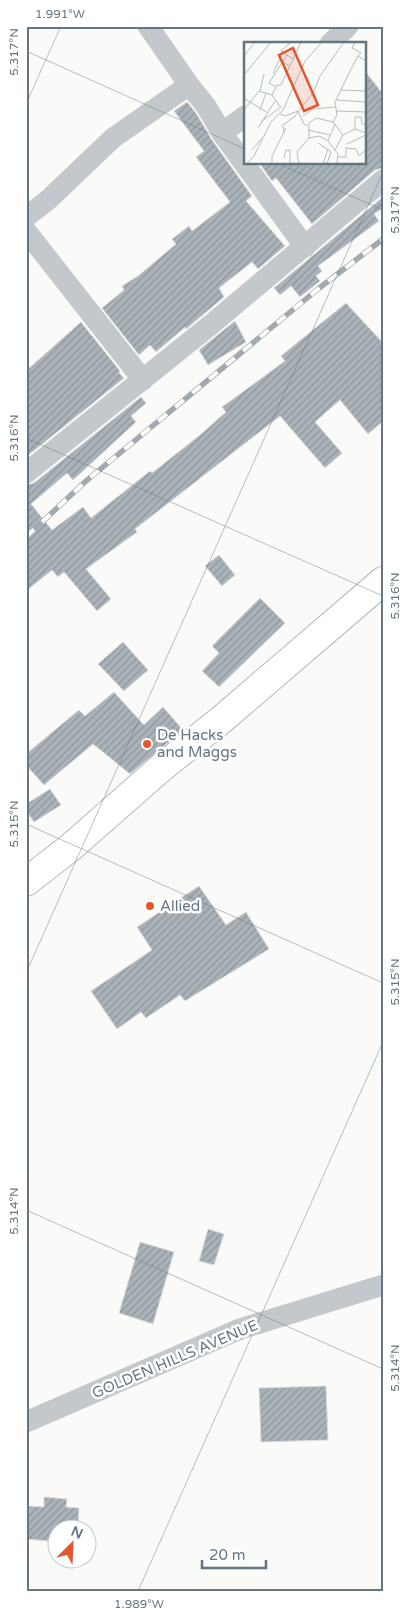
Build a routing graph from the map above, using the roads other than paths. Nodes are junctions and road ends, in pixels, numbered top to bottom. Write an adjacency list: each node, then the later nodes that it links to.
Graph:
1 (148, 26): 4 (street)
2 (348, 26): 3 (street)
3 (332, 42)
4 (189, 85): 6 (street); 10 (street)
5 (244, 117): 6 (street)
6 (222, 133): 7 (street)
7 (244, 163)
8 (245, 165): 12 (street)
9 (383, 180): 12 (street)
10 (26, 217)
11 (26, 231): 13 (street)
12 (305, 247): 13 (street)
13 (143, 380): 14 (street)
14 (26, 473)
15 (383, 581): 16 (main road)
16 (26, 882)
17 (383, 1286): 18 (street, GOLDEN HILLS AVENUE)
18 (26, 1422)

